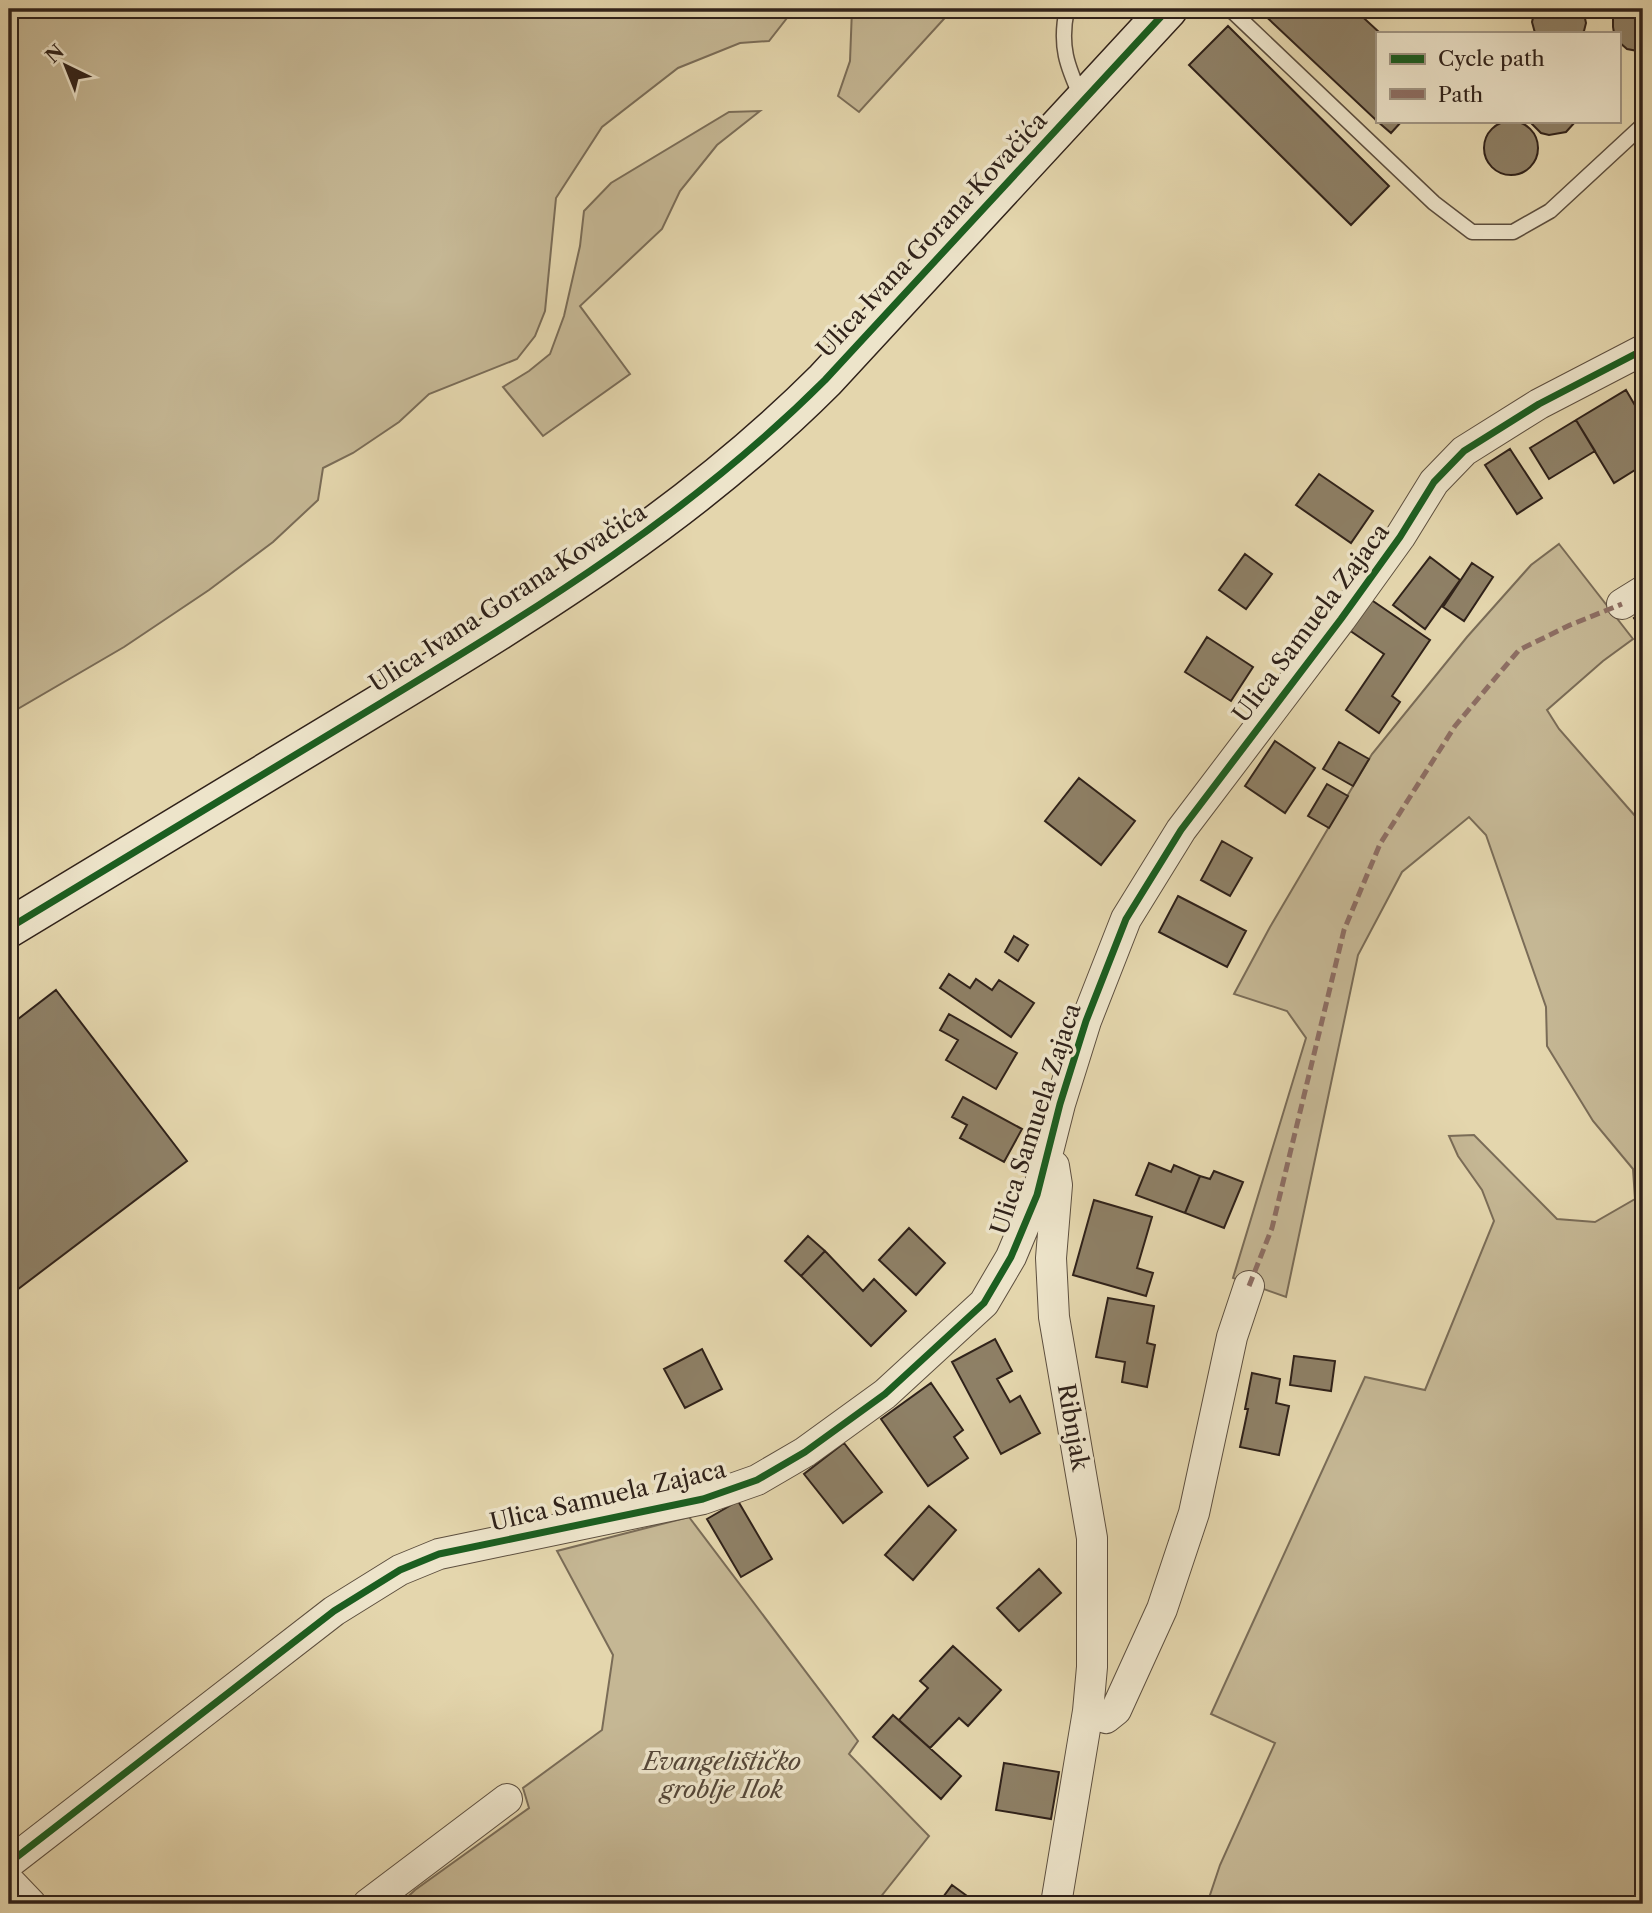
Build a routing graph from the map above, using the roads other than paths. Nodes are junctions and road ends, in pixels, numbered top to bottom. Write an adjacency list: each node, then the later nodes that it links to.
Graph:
1 (1067, 9): 4 (lane)
2 (1168, 9): 4 (main road, Ulica Ivana Gorana Kovačića)
3 (1230, 9): 5 (lane)
4 (1083, 100): 7 (main road, Ulica Ivana Gorana Kovačića)
5 (1643, 125)
6 (1643, 350): 8 (street, Ulica Samuela Zajaca)
7 (9, 928)
8 (1050, 1144): 10 (street, Ribnjak); 12 (street, Ulica Samuela Zajaca)
9 (1249, 1286): 10 (street)
10 (1088, 1711): 16 (street, Ribnjak)
11 (507, 1800): 15 (street)
12 (9, 1863)
13 (9, 1881): 14 (street)
14 (31, 1904)
15 (368, 1904)
16 (1056, 1904)

